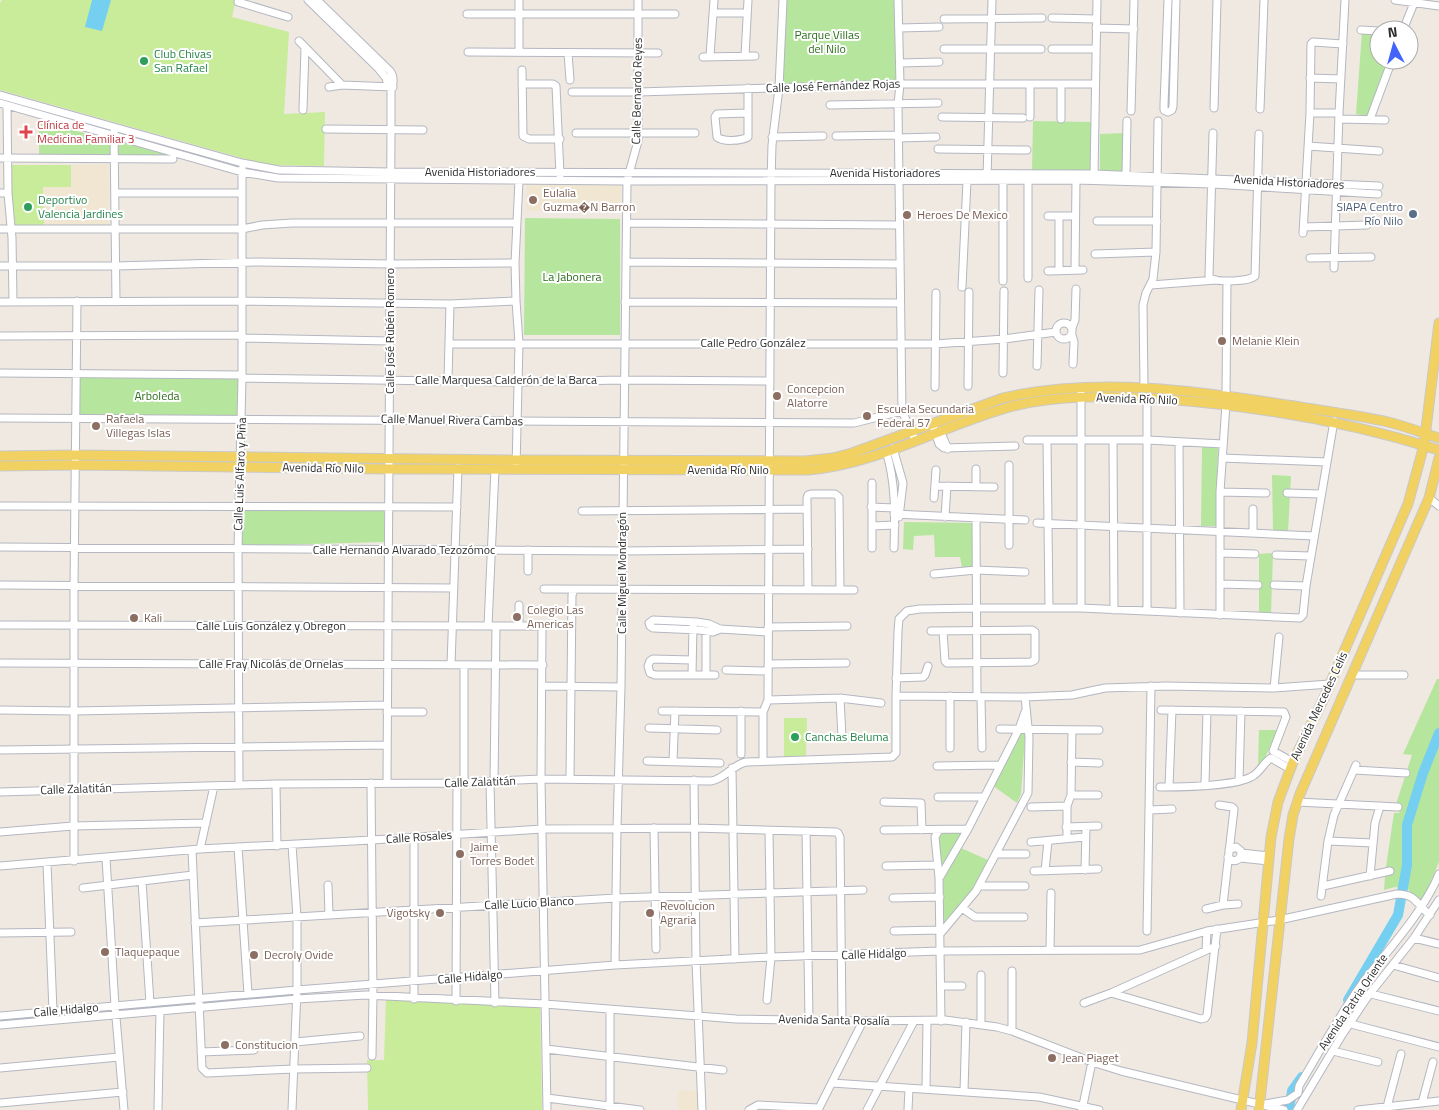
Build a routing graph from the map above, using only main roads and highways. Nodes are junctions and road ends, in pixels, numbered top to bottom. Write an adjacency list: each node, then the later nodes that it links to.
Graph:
1 (1439, 324): 3 (main road, Avenida Mercedes Celis)
2 (1226, 400): 3 (main road, Avenida Río Nilo); 5 (main road, Avenida Río Nilo); 9 (main road, Avenida Río Nilo); 9 (main road, Avenida Río Nilo)
3 (1426, 434): 4 (main road, Avenida Río Nilo); 5 (main road, Avenida Mercedes Celis)
4 (1439, 438)
5 (1424, 445): 6 (main road, Avenida Río Nilo); 12 (main road, Avenida Mercedes Celis)
6 (1439, 450)
7 (0, 456): 9 (main road, Avenida Río Nilo)
8 (1439, 458): 11 (main road, Avenida Mercedes Celis)
9 (516, 464): 10 (main road, Avenida Río Nilo)
10 (0, 466)
11 (1438, 470): 13 (main road, Avenida Mercedes Celis)
12 (1242, 1105)
13 (1260, 1107)

